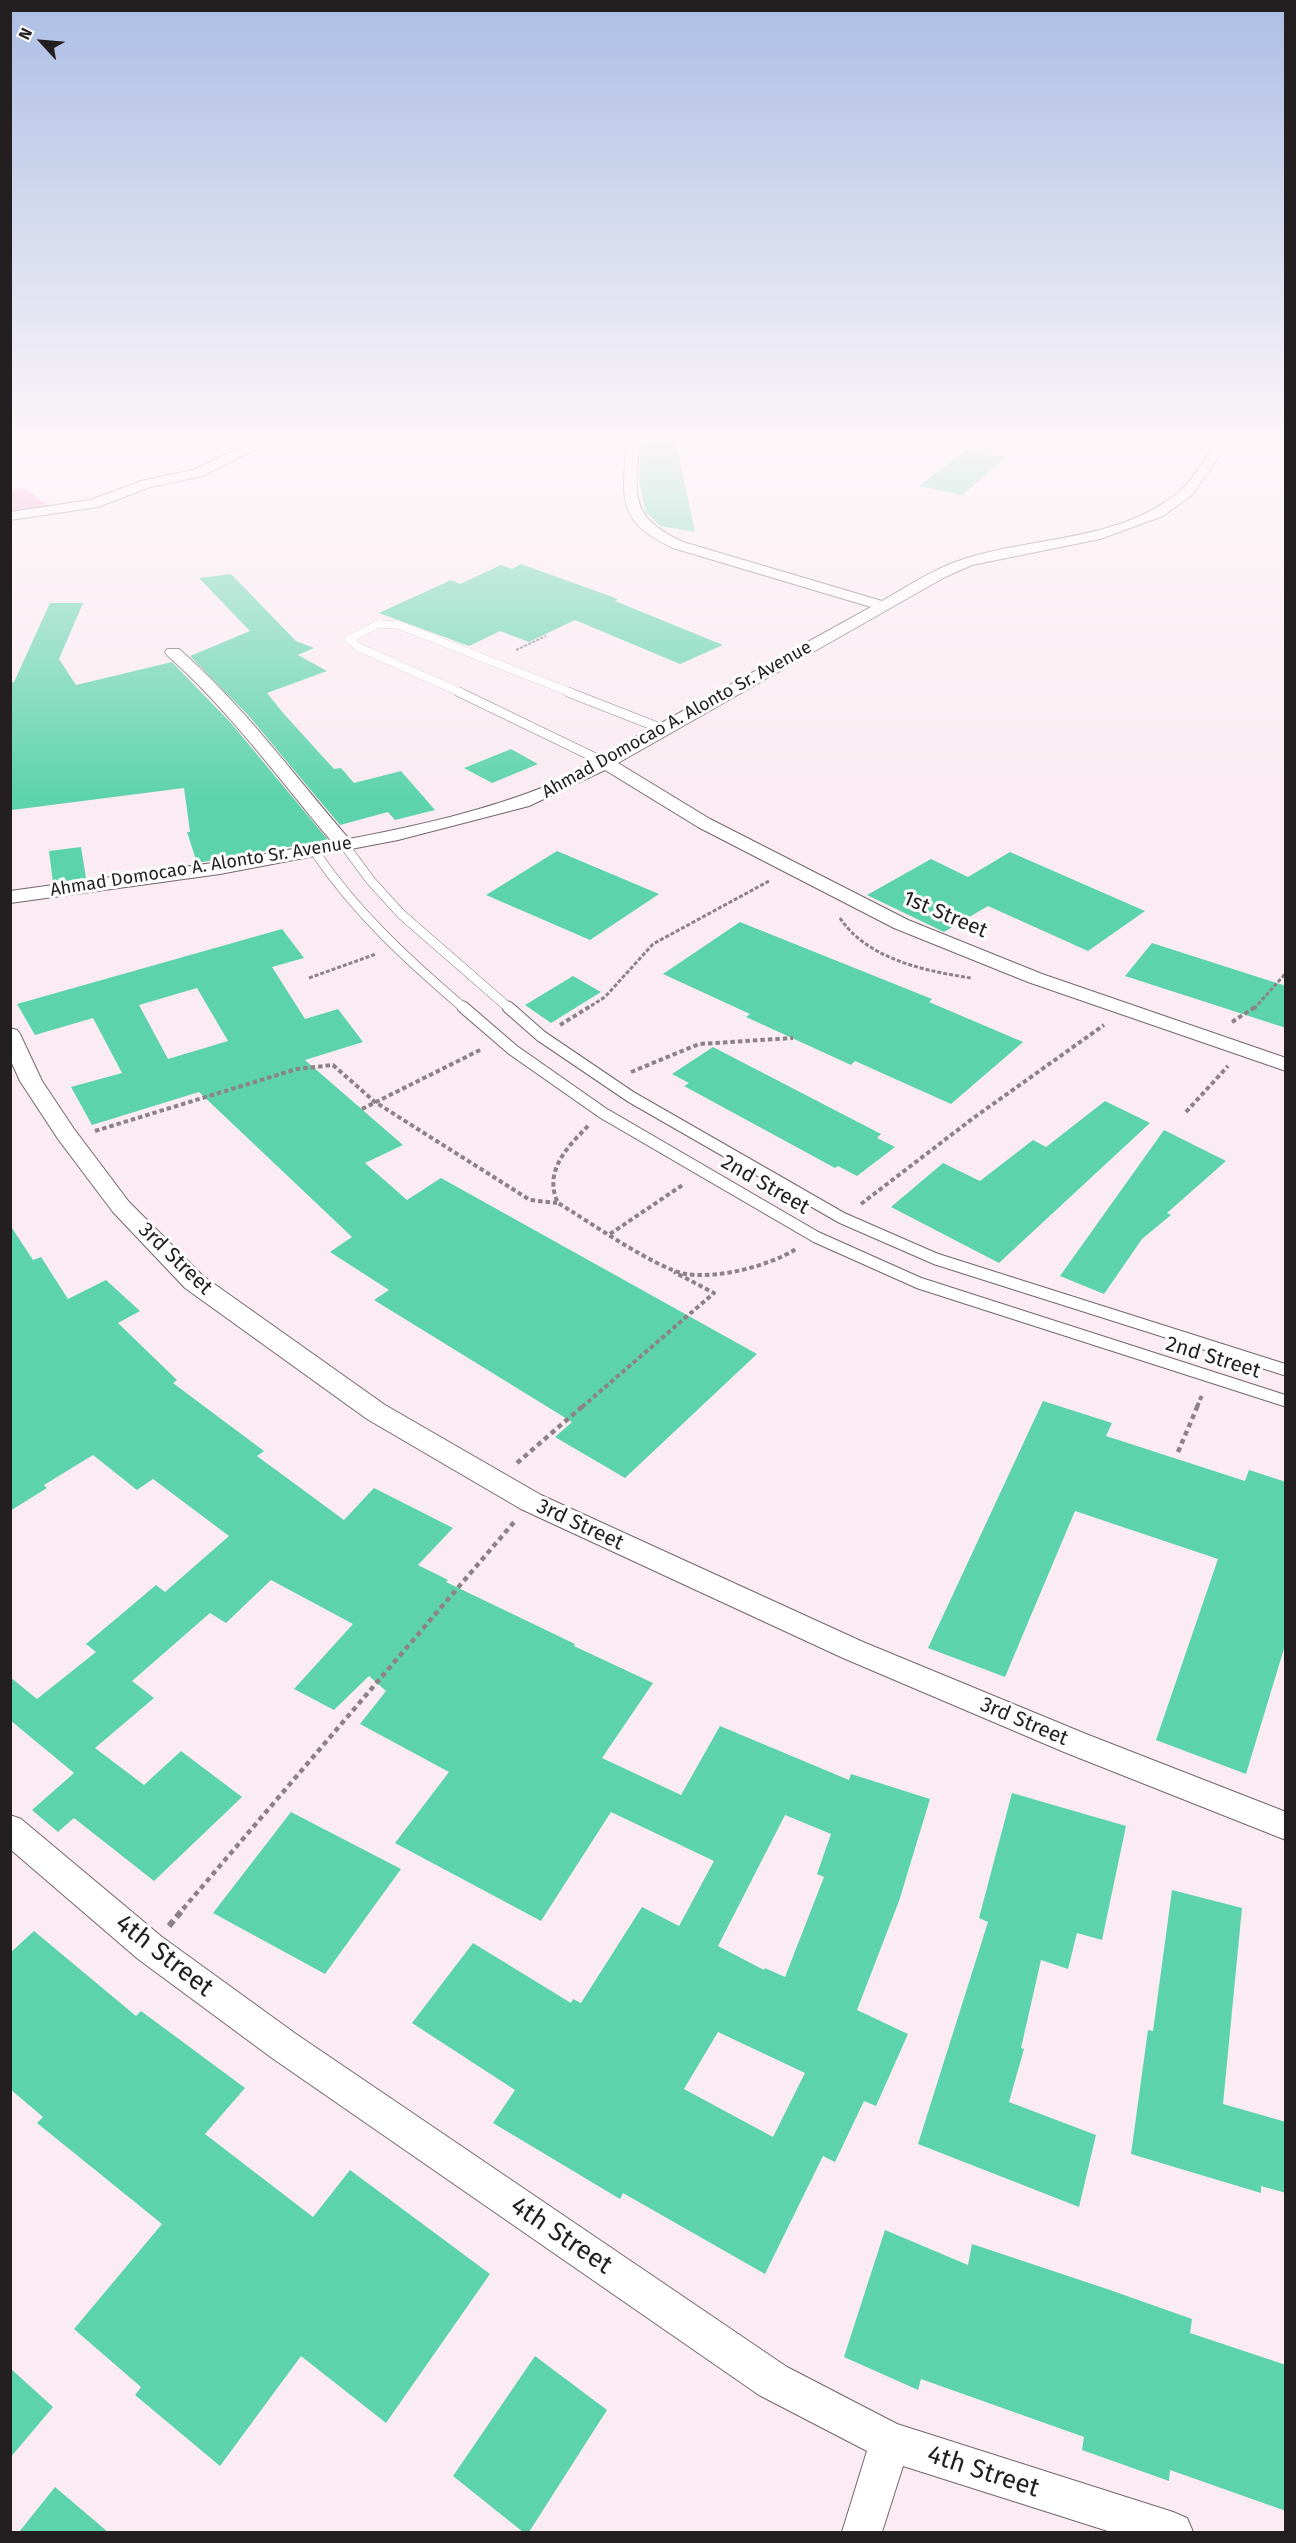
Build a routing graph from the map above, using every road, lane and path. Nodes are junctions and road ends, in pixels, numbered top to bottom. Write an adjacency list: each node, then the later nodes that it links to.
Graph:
1 (731, 561): 3 (street)
2 (974, 561): 3 (street, Ahmad Domocao A. Alonto Sr. Avenue)
3 (884, 606): 5 (street, Ahmad Domocao A. Alonto Sr. Avenue)
4 (173, 652): 7 (street)
5 (664, 730): 6 (street, Ahmad Domocao A. Alonto Sr. Avenue); 6 (lane)
6 (606, 763): 7 (street, Ahmad Domocao A. Alonto Sr. Avenue); 9 (street, 1st Street)
7 (345, 846): 8 (street, Ahmad Domocao A. Alonto Sr. Avenue); 16 (lane, 2nd Street)
8 (315, 852): 10 (street, Ahmad Domocao A. Alonto Sr. Avenue); 11 (lane, 2nd Street)
9 (793, 868): 14 (street, 1st Street); 16 (path)
10 (10, 897)
11 (396, 947): 13 (path); 19 (lane, 2nd Street)
12 (1286, 973): 17 (path)
13 (309, 978)
14 (1125, 1010): 17 (street, 1st Street); 30 (path)
15 (10, 1034): 27 (street, 3rd Street)
16 (541, 1036): 22 (lane, 2nd Street)
17 (1205, 1037): 20 (street, 1st Street)
18 (793, 1038): 22 (path)
19 (501, 1040): 23 (path); 26 (lane, 2nd Street)
20 (1243, 1050): 21 (street, 1st Street); 25 (path)
21 (1286, 1065)
22 (608, 1082): 30 (lane, 2nd Street)
23 (375, 1102): 24 (path); 27 (path); 29 (path)
24 (362, 1109)
25 (1186, 1112)
26 (603, 1113): 28 (lane, 2nd Street); 29 (path)
27 (69, 1139): 38 (street, 3rd Street)
28 (703, 1171): 31 (path); 32 (lane, 2nd Street)
29 (558, 1203): 31 (path)
30 (842, 1218): 34 (lane, 2nd Street)
31 (610, 1234): 33 (path)
32 (816, 1237): 33 (path); 35 (lane, 2nd Street)
33 (662, 1265): 38 (path)
34 (1286, 1370)
35 (1209, 1378): 36 (lane, 2nd Street); 37 (path)
36 (1286, 1401)
37 (1178, 1452)
38 (496, 1481): 39 (street, 3rd Street)
39 (531, 1502): 40 (street, 3rd Street); 42 (path)
40 (1286, 1826)
41 (10, 1829): 42 (street, 4th Street)
42 (150, 1948): 43 (street, 4th Street)
43 (890, 2442): 44 (street); 45 (street, 4th Street)
44 (862, 2532)
45 (1173, 2532)

